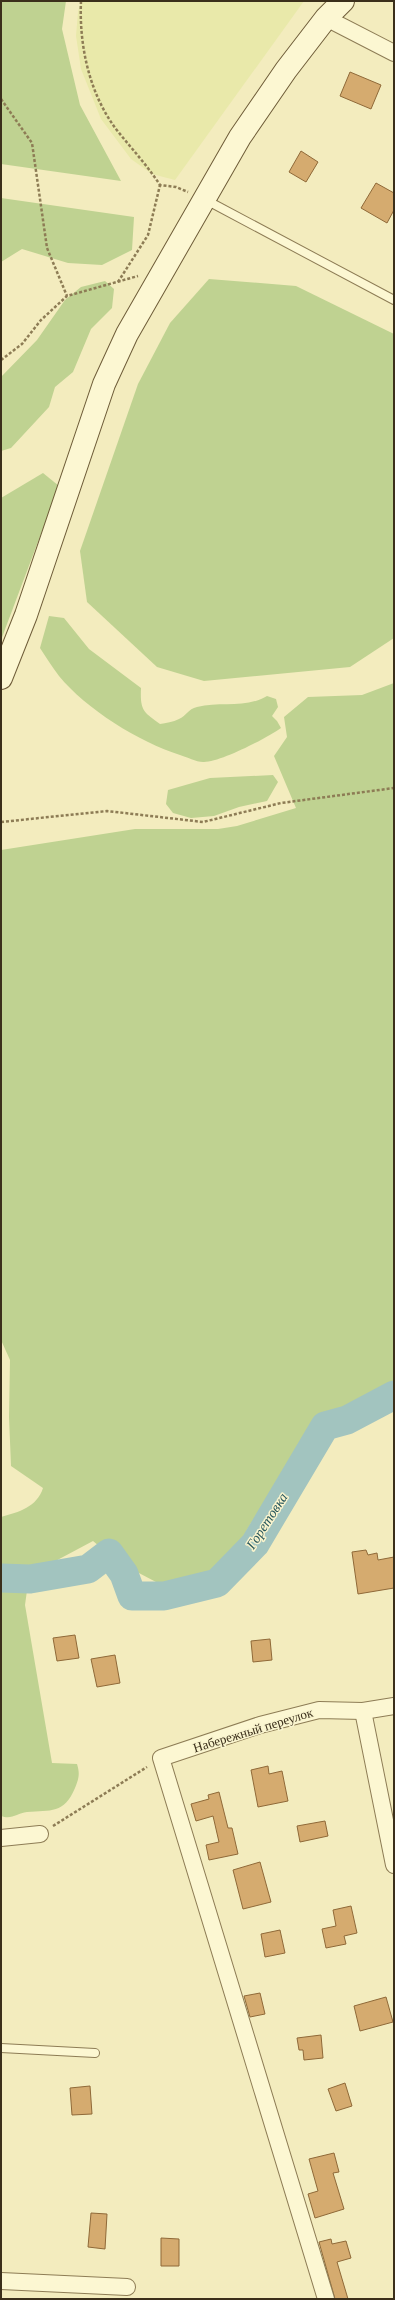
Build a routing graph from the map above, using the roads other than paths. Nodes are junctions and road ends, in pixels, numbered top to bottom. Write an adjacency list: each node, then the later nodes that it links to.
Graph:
1 (343, 1): 2 (street)
2 (326, 18): 3 (street); 4 (street)
3 (394, 53)
4 (204, 198): 5 (lane); 6 (street)
5 (394, 300)
6 (1, 678)
7 (394, 1706): 8 (street, Набережный переулок)
8 (363, 1711): 11 (street); 16 (street, Набережный переулок)
9 (40, 1834): 10 (street)
10 (1, 1838)
11 (394, 1865)
12 (1, 2048): 13 (lane)
13 (95, 2053)
14 (1, 2281): 15 (street)
15 (127, 2287)
16 (326, 2299)

